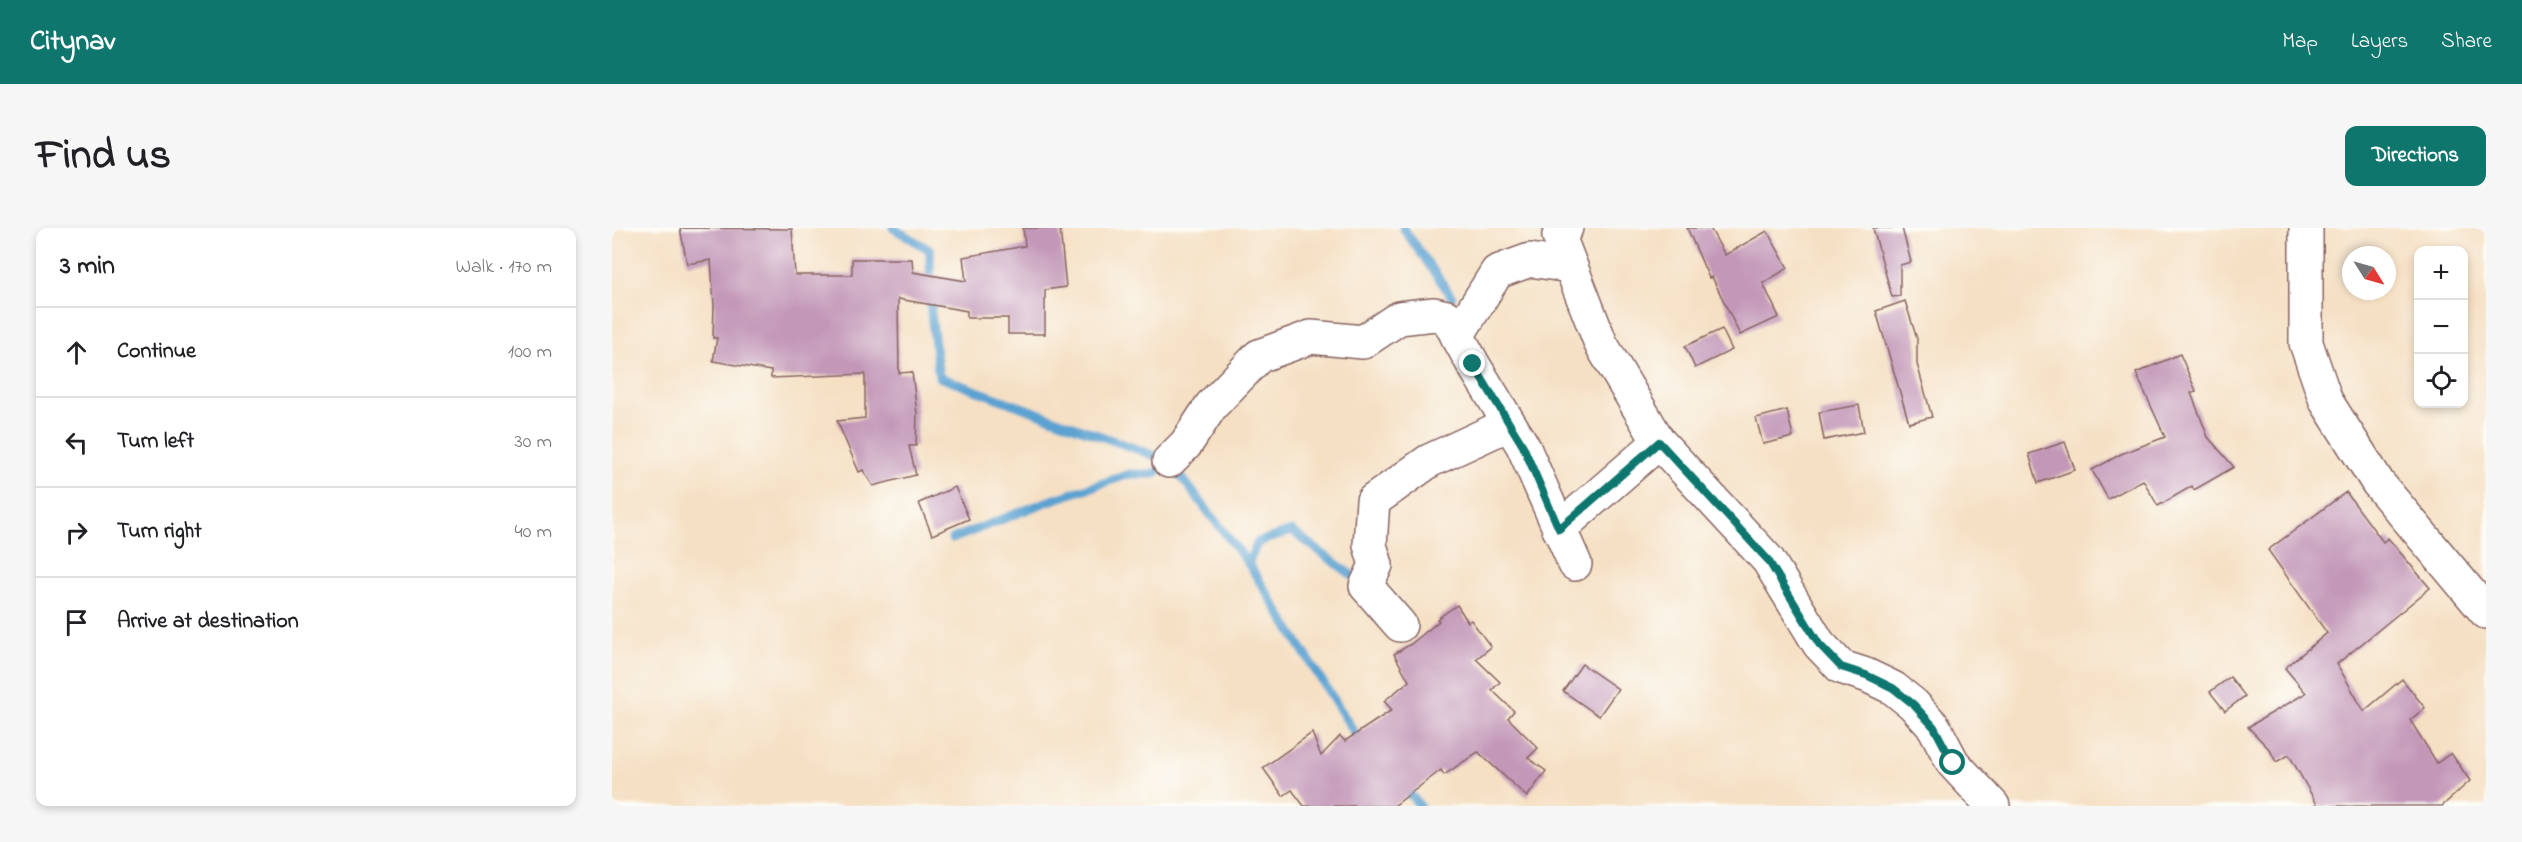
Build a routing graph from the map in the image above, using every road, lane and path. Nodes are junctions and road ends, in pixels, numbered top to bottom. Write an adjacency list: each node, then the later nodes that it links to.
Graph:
1 (1566, 228): 3 (street)
2 (2306, 228): 10 (street)
3 (1570, 266): 4 (street); 6 (street)
4 (1457, 336): 5 (street); 7 (street)
5 (1509, 424): 8 (street); 11 (street)
6 (1659, 442): 8 (street); 12 (street)
7 (1169, 461)
8 (1559, 529): 9 (street)
9 (1575, 564)
10 (2486, 612)
11 (1400, 625)
12 (1993, 806)

